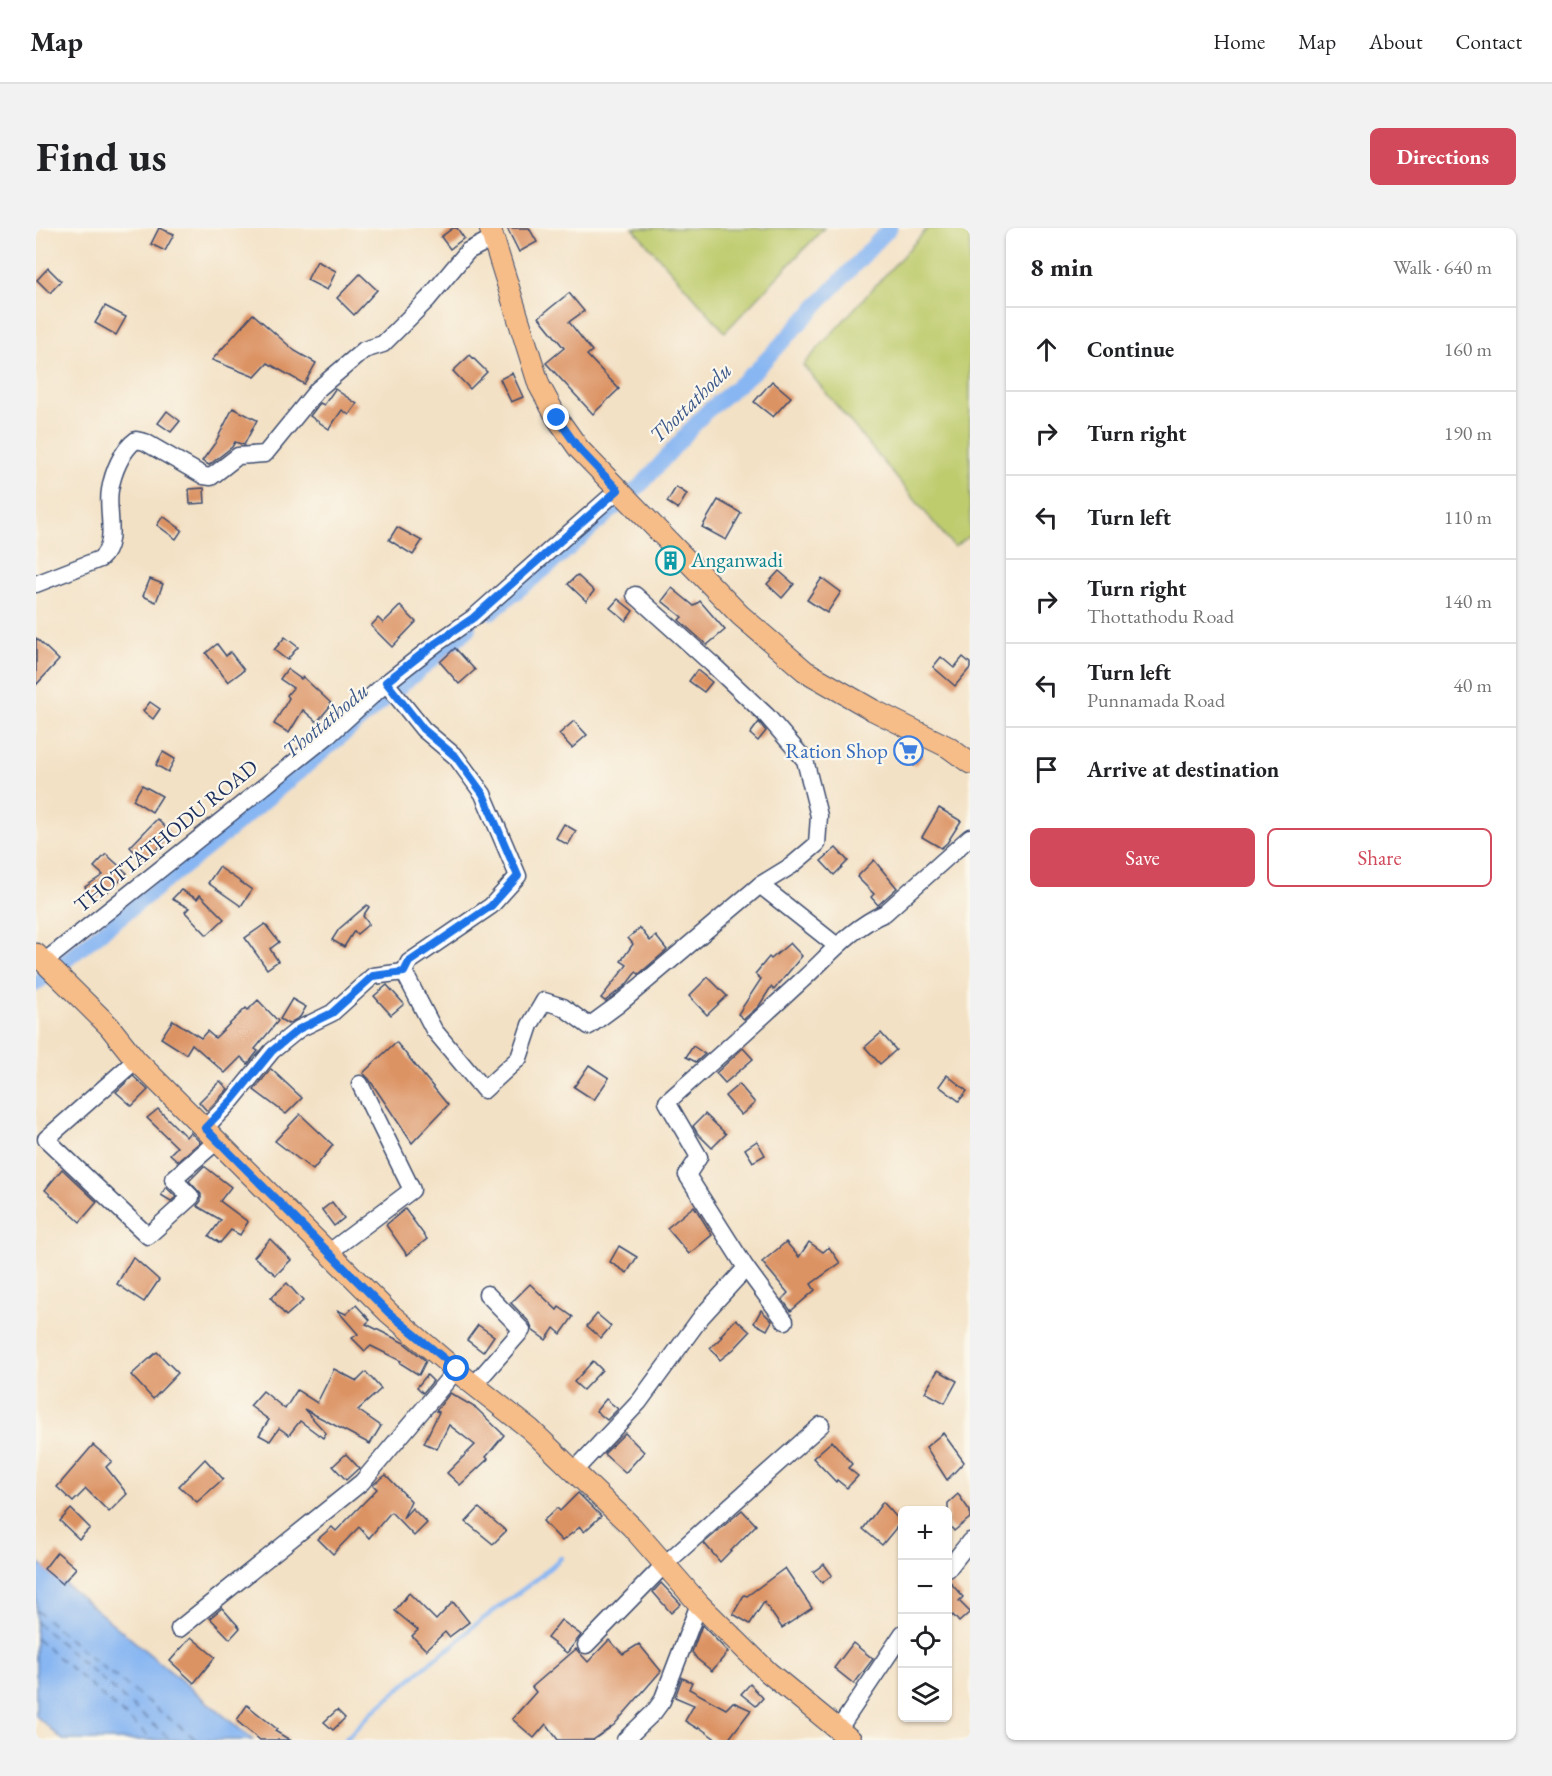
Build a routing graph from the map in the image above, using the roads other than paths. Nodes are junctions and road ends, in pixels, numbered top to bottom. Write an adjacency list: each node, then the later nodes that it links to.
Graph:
1 (492, 233): 2 (main road); 3 (street)
2 (623, 495): 5 (street, THOTTATHODU ROAD); 6 (main road)
3 (36, 584)
4 (635, 595): 8 (street)
5 (390, 688): 10 (street, THOTTATHODU ROAD); 11 (street)
6 (970, 763)
7 (970, 837): 9 (street)
8 (760, 885): 9 (street); 11 (street)
9 (837, 946): 16 (street)
10 (46, 964): 12 (main road)
11 (404, 972): 14 (street)
12 (136, 1060): 14 (main road); 14 (street)
13 (360, 1084): 15 (street)
14 (211, 1135): 15 (main road)
15 (328, 1253): 19 (main road)
16 (746, 1268): 18 (street); 22 (street)
17 (487, 1294): 20 (street)
18 (785, 1321)
19 (457, 1369): 20 (main road); 27 (street)
20 (474, 1385): 22 (main road)
21 (821, 1425): 24 (street)
22 (574, 1471): 24 (main road)
23 (970, 1541): 25 (street)
24 (664, 1564): 26 (main road); 29 (street)
25 (952, 1564)
26 (699, 1604): 30 (main road); 31 (street)
27 (179, 1629)
28 (898, 1642): 30 (street)
29 (586, 1645)
30 (844, 1735)
31 (625, 1740)

